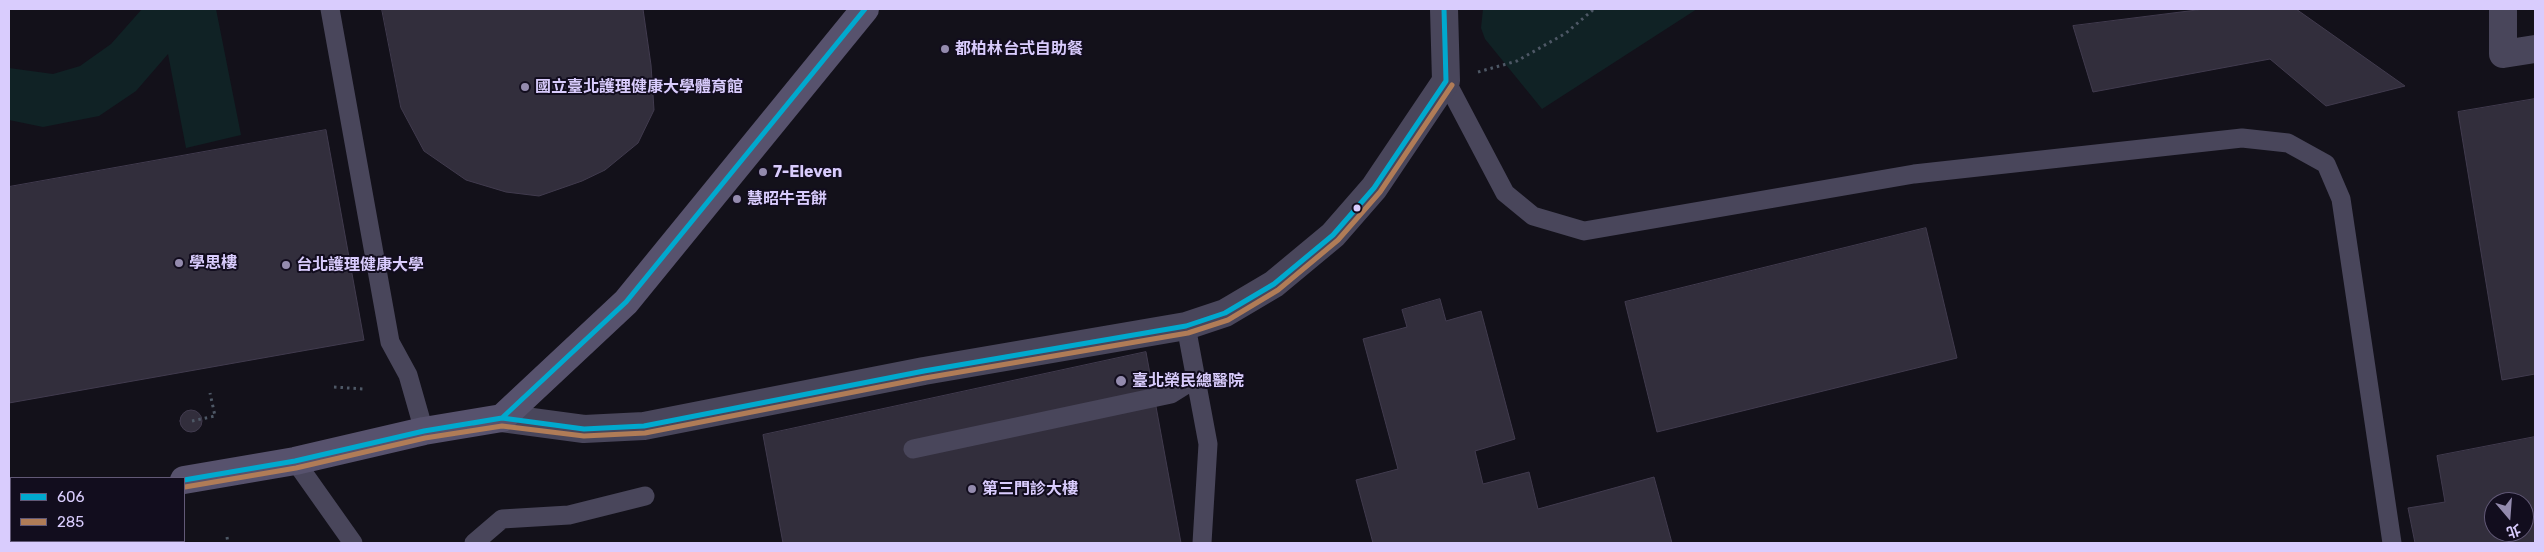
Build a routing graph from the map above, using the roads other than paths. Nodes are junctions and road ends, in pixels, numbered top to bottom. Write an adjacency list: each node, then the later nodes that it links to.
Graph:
1 (330, 9): 10 (lane)
2 (865, 9): 9 (street)
3 (1444, 9): 6 (street)
4 (2503, 9): 5 (street)
5 (2535, 49)
6 (1446, 80): 7 (street); 18 (lane)
7 (1186, 326): 8 (lane); 9 (street)
8 (1194, 379): 11 (lane); 17 (lane)
9 (502, 418): 10 (street)
10 (424, 430): 12 (street)
11 (913, 449)
12 (295, 461): 13 (street); 15 (lane)
13 (185, 480)
14 (645, 496): 16 (lane)
15 (353, 543)
16 (474, 543)
17 (1202, 543)
18 (2392, 543)

